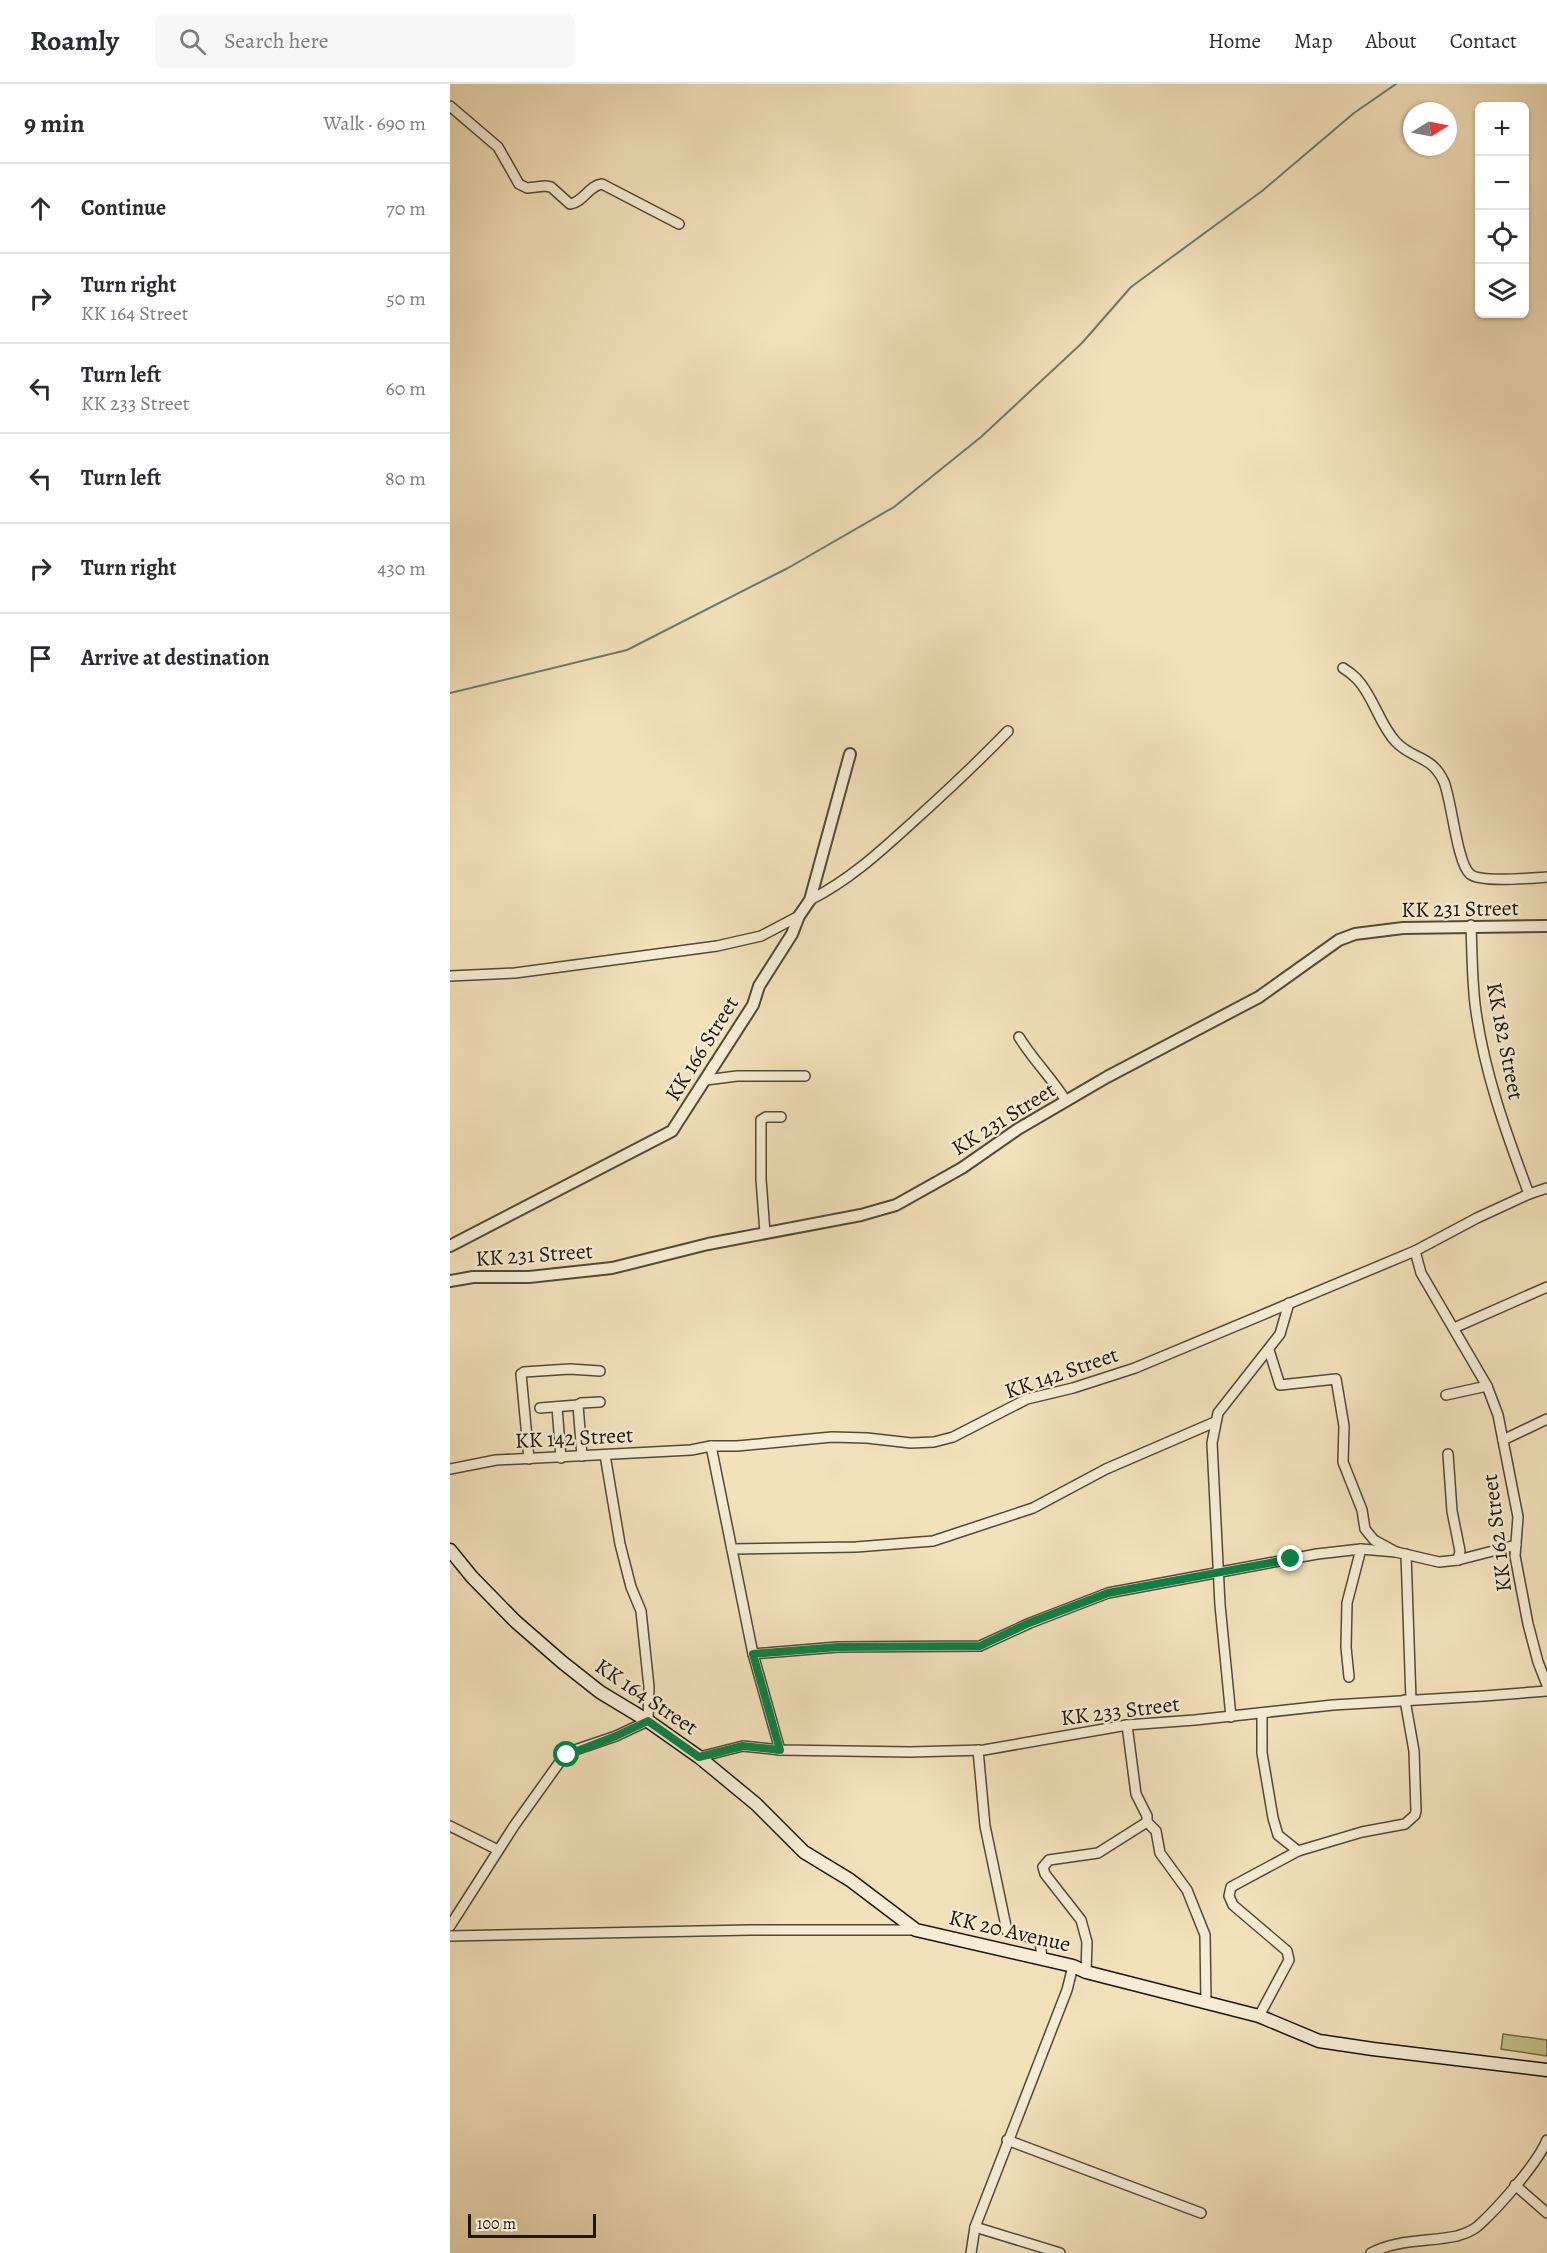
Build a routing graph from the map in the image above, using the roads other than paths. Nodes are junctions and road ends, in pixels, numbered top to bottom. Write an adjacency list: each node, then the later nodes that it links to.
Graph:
1 (450, 106): 2 (street)
2 (679, 224)
3 (1343, 668): 6 (street)
4 (1008, 731): 7 (street)
5 (850, 754): 7 (street, KK 166 Street)
6 (1547, 878)
7 (810, 900): 8 (street, KK 166 Street)
8 (799, 916): 11 (street); 14 (street, KK 166 Street)
9 (1471, 925): 10 (street, KK 231 Street); 15 (street, KK 231 Street); 18 (street, KK 182 Street)
10 (1547, 926)
11 (450, 976)
12 (1019, 1037): 15 (street)
13 (805, 1076): 14 (street)
14 (706, 1080): 20 (street, KK 166 Street)
15 (1066, 1101): 19 (street, KK 231 Street)
16 (781, 1117): 19 (street)
17 (1547, 1188): 18 (street, KK 142 Street)
18 (1529, 1194): 21 (street, KK 142 Street)
19 (765, 1233): 22 (street, KK 231 Street)
20 (450, 1246)
21 (1415, 1251): 24 (street, KK 142 Street); 25 (street, KK 162 Street)
22 (450, 1281)
23 (1547, 1287): 25 (street)
24 (1289, 1304): 26 (street); 37 (street, KK 142 Street)
25 (1454, 1328): 28 (street, KK 162 Street)
26 (1269, 1350): 35 (street); 48 (street)
27 (600, 1371): 42 (street)
28 (1487, 1386): 29 (street); 36 (street, KK 162 Street)
29 (1446, 1395)
30 (600, 1402): 31 (street)
31 (578, 1405): 32 (street); 40 (street)
32 (557, 1407): 33 (street); 41 (street)
33 (540, 1408)
34 (1547, 1419): 36 (street)
35 (1215, 1422): 45 (street); 50 (street)
36 (1503, 1440): 44 (street, KK 162 Street)
37 (711, 1446): 39 (street, KK 142 Street); 45 (street)
38 (1448, 1454): 49 (street)
39 (605, 1455): 40 (street, KK 142 Street); 58 (street)
40 (582, 1456): 41 (street, KK 142 Street)
41 (561, 1458): 42 (street, KK 142 Street)
42 (529, 1459): 43 (street, KK 142 Street)
43 (450, 1469)
44 (1516, 1545): 49 (street); 53 (street, KK 162 Street)
45 (732, 1549): 51 (street)
46 (1361, 1549): 48 (street); 50 (street); 52 (street)
47 (450, 1550): 58 (main road, KK 164 Street)
48 (1401, 1553): 49 (street); 55 (street)
49 (1458, 1560)
50 (1219, 1571): 51 (street); 57 (street)
51 (753, 1654): 60 (street)
52 (1349, 1677)
53 (1547, 1684)
54 (1547, 1690): 55 (street, KK 233 Street)
55 (1408, 1700): 56 (street, KK 233 Street); 66 (street)
56 (1262, 1713): 57 (street, KK 233 Street); 66 (street)
57 (1231, 1717): 59 (street, KK 233 Street)
58 (648, 1721): 62 (main road, KK 164 Street); 65 (street)
59 (1127, 1725): 61 (street, KK 233 Street); 63 (street)
60 (780, 1750): 61 (street, KK 233 Street); 62 (street, KK 233 Street)
61 (978, 1750): 70 (street)
62 (699, 1757): 68 (main road, KK 164 Street)
63 (1147, 1822): 72 (street); 73 (street)
64 (450, 1826): 65 (street)
65 (498, 1850): 67 (street)
66 (1298, 1851): 74 (street)
67 (450, 1926)
68 (916, 1930): 69 (street, KK 20 Avenue); 70 (main road, KK 20 Avenue)
69 (450, 1936)
70 (1042, 1959): 71 (main road, KK 20 Avenue)
71 (1072, 1966): 72 (main road, KK 20 Avenue); 76 (street)
72 (1086, 1972): 73 (main road, KK 20 Avenue)
73 (1206, 2003): 74 (main road, KK 20 Avenue)
74 (1259, 2016): 75 (main road, KK 20 Avenue)
75 (1547, 2070)
76 (1007, 2140): 79 (street); 81 (street)
77 (1547, 2140): 78 (street)
78 (1515, 2185): 80 (street); 84 (street)
79 (1201, 2213)
80 (1547, 2213)
81 (975, 2227): 82 (street); 83 (street)
82 (971, 2253)
83 (1060, 2253)
84 (1371, 2253)

